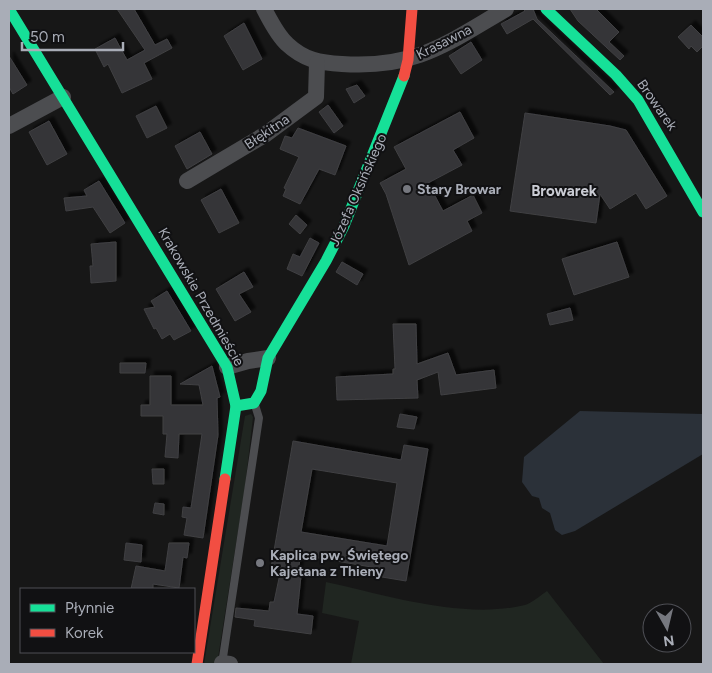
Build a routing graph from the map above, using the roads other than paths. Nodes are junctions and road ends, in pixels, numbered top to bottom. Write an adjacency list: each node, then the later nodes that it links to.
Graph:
1 (9, 9): 8 (street, Krakowskie Przedmieście)
2 (264, 9): 7 (street)
3 (412, 9): 6 (street, Józefa Oksińskiego)
4 (506, 9): 6 (street, Krasawna)
5 (546, 9): 11 (street, Browarek)
6 (408, 60): 7 (street, Krasawna); 12 (street, Józefa Oksińskiego)
7 (317, 63): 10 (street, Błękitna)
8 (63, 97): 9 (street); 13 (street, Krakowskie Przedmieście)
9 (9, 126)
10 (187, 181)
11 (703, 212)
12 (268, 358): 13 (street); 14 (street, Józefa Oksińskiego)
13 (227, 367): 15 (street, Krakowskie Przedmieście)
14 (254, 403): 15 (street); 17 (lane)
15 (236, 406): 16 (street, Krakowskie Przedmieście)
16 (197, 664)
17 (225, 664)

